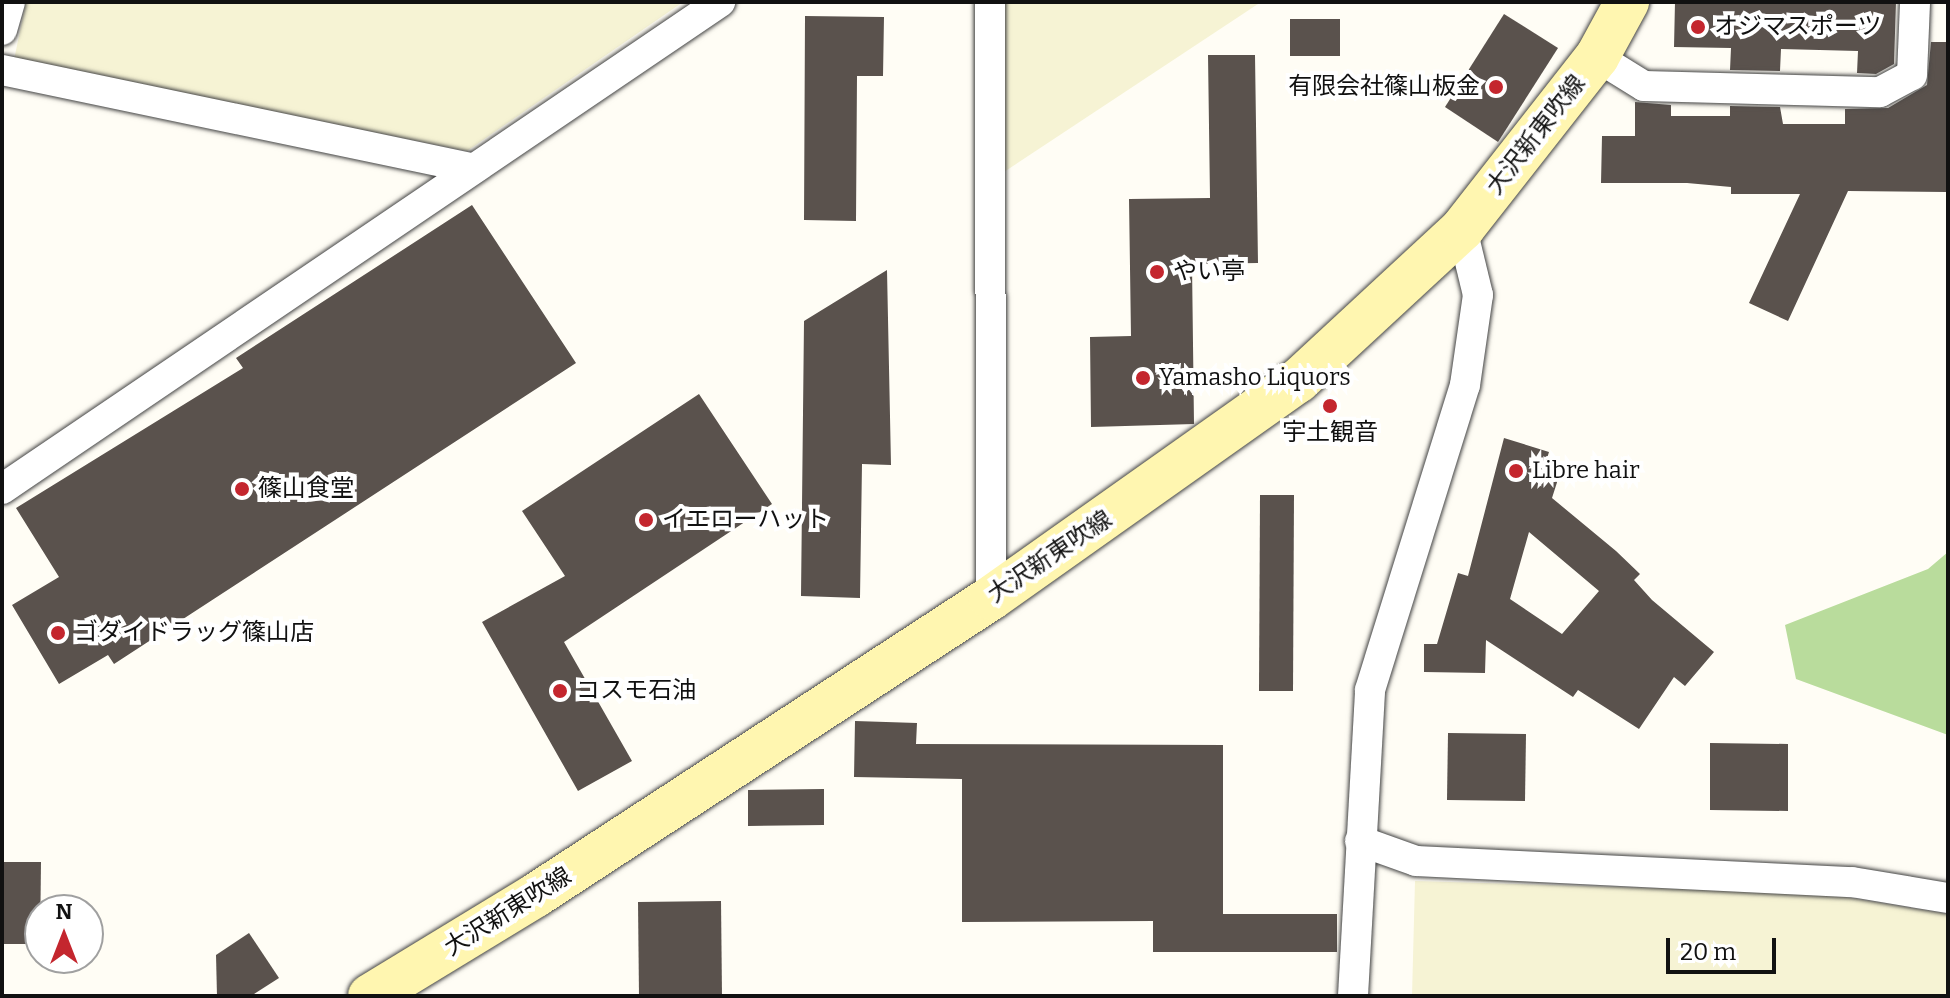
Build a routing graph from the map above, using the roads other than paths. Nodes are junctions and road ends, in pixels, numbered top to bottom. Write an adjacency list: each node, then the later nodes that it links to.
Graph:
1 (10, 2): 6 (street)
2 (720, 2): 9 (street)
3 (990, 2): 12 (street)
4 (1627, 2): 7 (main road, 大沢新東吹線)
5 (1915, 2): 7 (street)
6 (2, 30)
7 (1597, 57): 10 (main road, 大沢新東吹線)
8 (2, 70): 9 (street)
9 (474, 169): 11 (street)
10 (1462, 229): 12 (main road, 大沢新東吹線); 13 (street)
11 (2, 489)
12 (991, 598): 15 (main road, 大沢新東吹線)
13 (1360, 841): 14 (street); 16 (street)
14 (1948, 898)
15 (370, 996)
16 (1353, 996)

